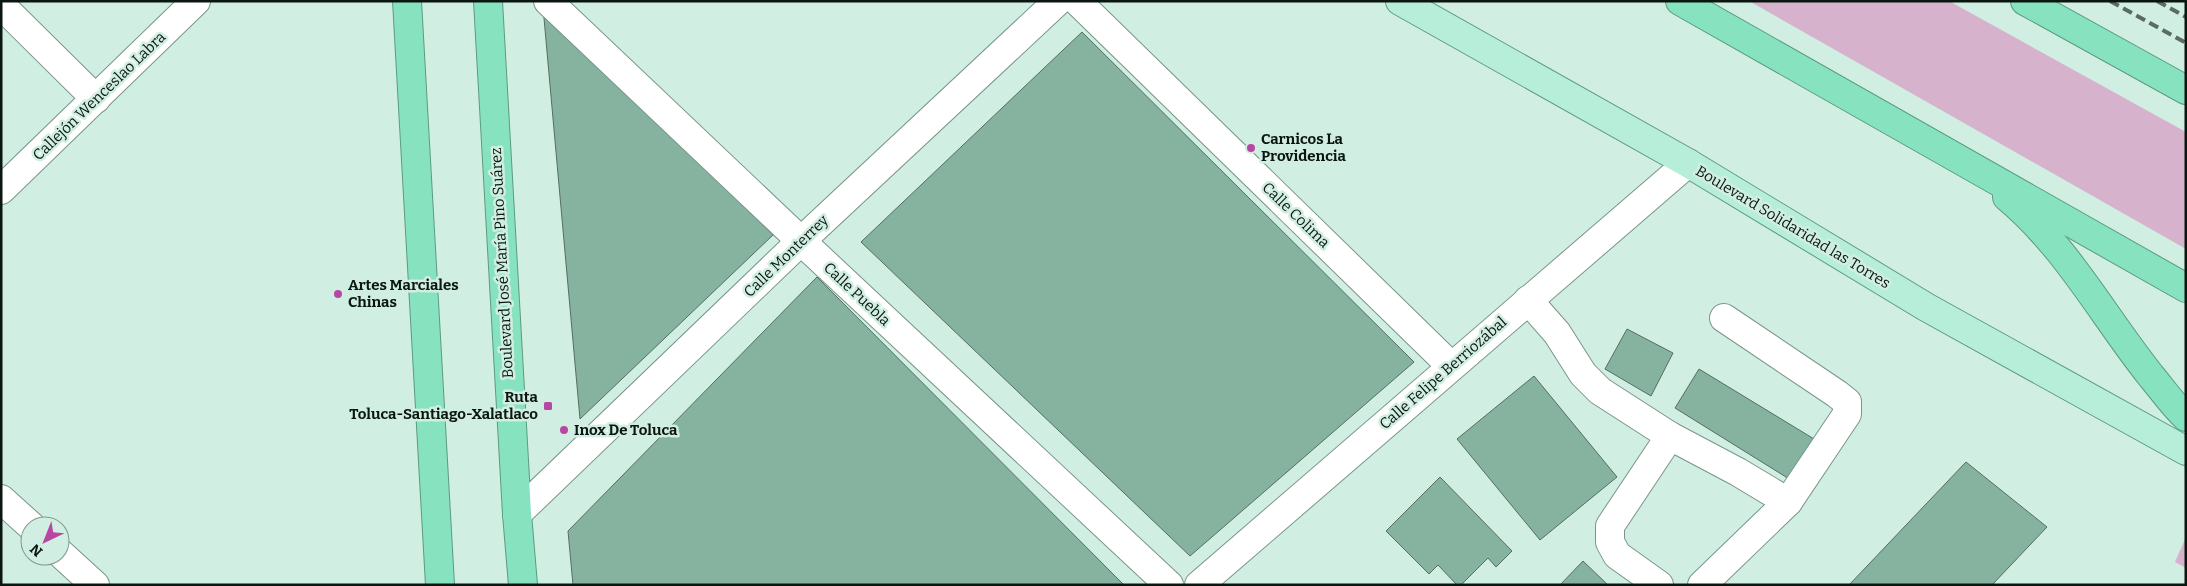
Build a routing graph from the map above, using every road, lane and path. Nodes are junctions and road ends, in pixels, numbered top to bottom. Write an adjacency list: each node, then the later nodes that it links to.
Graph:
1 (196, 1): 12 (street, Callejón Wenceslao Labra)
2 (407, 1): 30 (highway)
3 (488, 1): 26 (highway, Boulevard José María Pino Suárez)
4 (548, 1): 16 (street, Calle Puebla)
5 (1058, 1): 16 (street, Calle Monterrey)
6 (1078, 1): 20 (street, Calle Colima)
7 (1400, 1): 14 (main road, Boulevard Solidaridad las Torres)
8 (1680, 1): 13 (highway)
9 (2025, 1): 11 (highway)
10 (1, 5): 12 (street)
11 (2186, 90)
12 (96, 99): 15 (street, Callejón Wenceslao Labra)
13 (1944, 149): 17 (highway); 21 (highway)
14 (1688, 163): 18 (street, Calle Felipe Berriozábal); 23 (main road, Boulevard Solidaridad las Torres)
15 (1, 190)
16 (801, 241): 26 (street, Calle Monterrey); 32 (street, Calle Puebla)
17 (2186, 288)
18 (1528, 300): 20 (street, Calle Felipe Berriozábal); 22 (street)
19 (1724, 318): 25 (street)
20 (1451, 366): 33 (street, Calle Felipe Berriozábal)
21 (2186, 417)
22 (1670, 436): 25 (street); 34 (street)
23 (2186, 451)
24 (1, 499): 27 (street)
25 (1788, 502): 35 (street)
26 (516, 514): 31 (highway, Boulevard José María Pino Suárez)
27 (20, 516)
28 (70, 563): 29 (street)
29 (88, 582)
30 (440, 585)
31 (523, 585)
32 (1169, 585)
33 (1200, 585)
34 (1659, 585)
35 (1702, 585)

